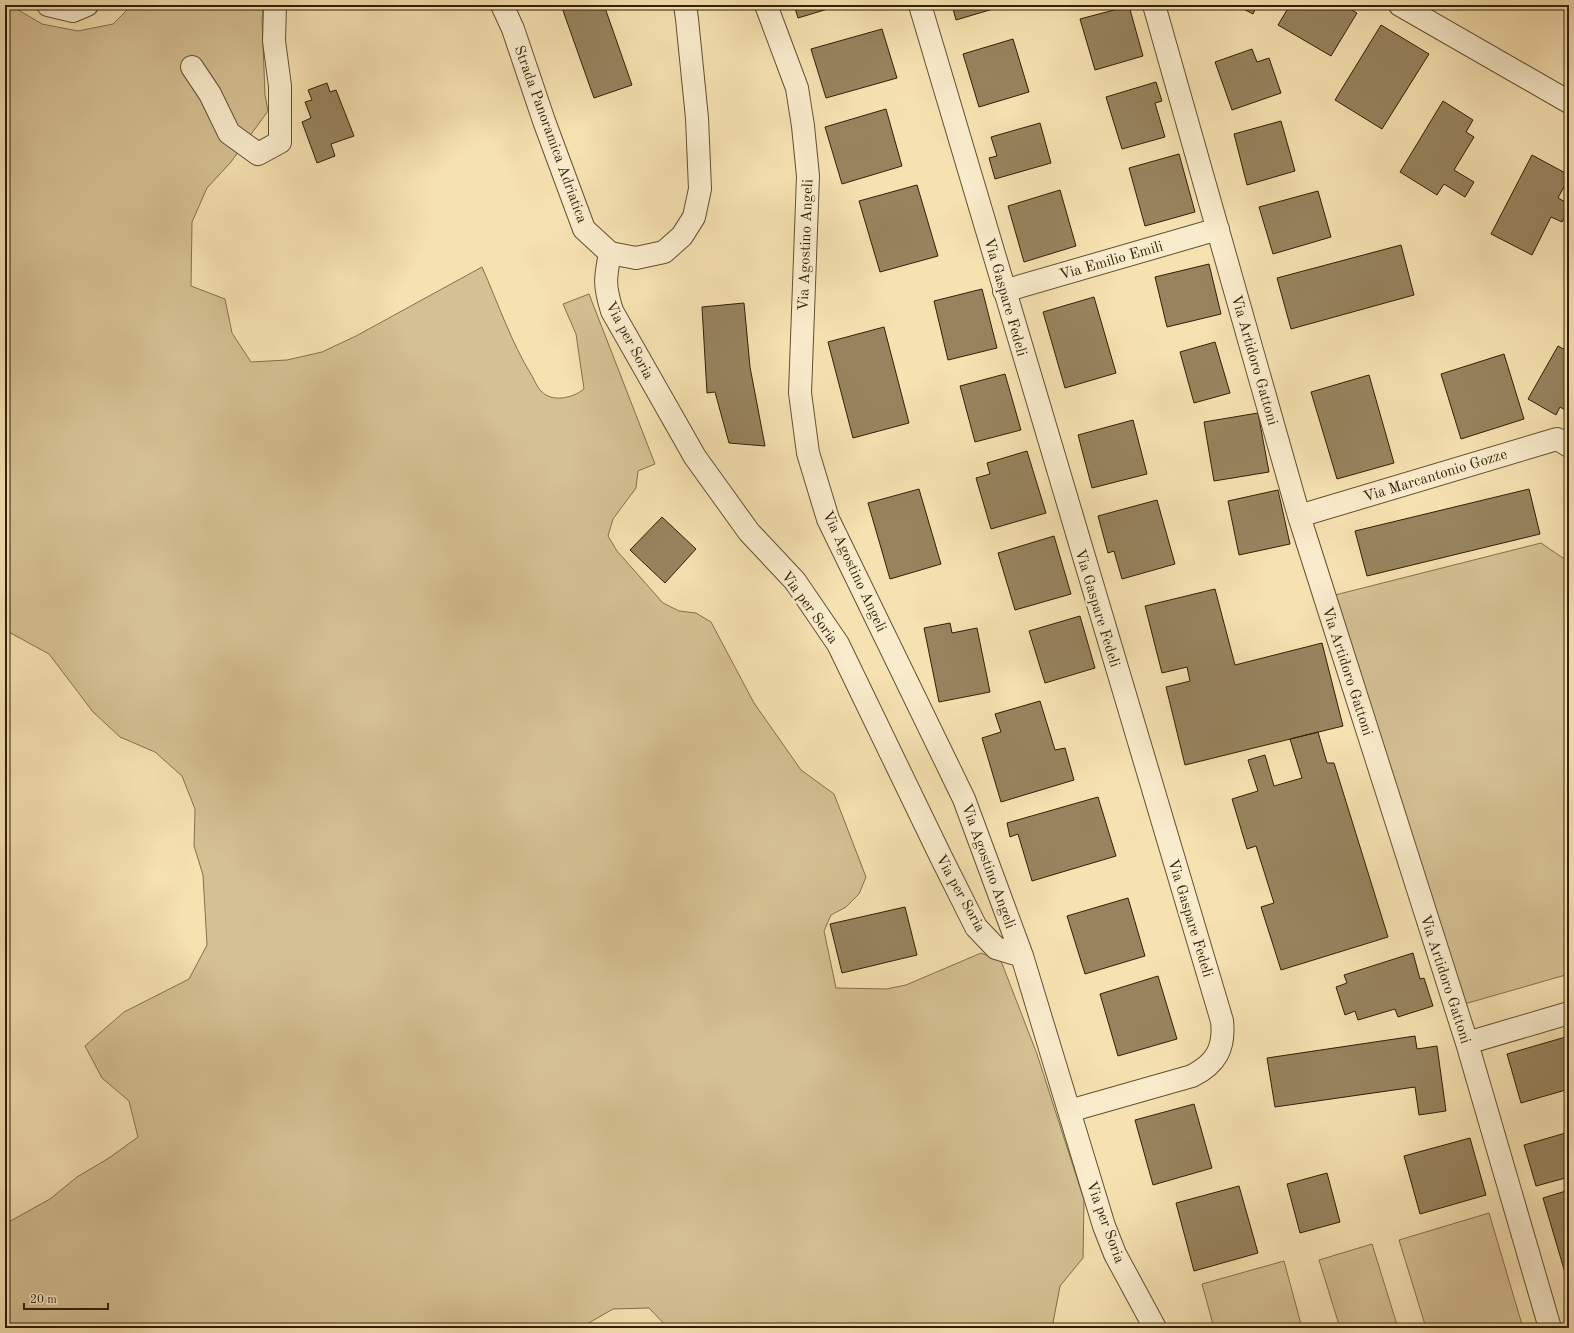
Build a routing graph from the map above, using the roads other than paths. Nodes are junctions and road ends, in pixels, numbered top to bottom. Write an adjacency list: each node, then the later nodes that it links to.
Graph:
1 (48, 5): 2 (street)
2 (87, 5)
3 (275, 5): 10 (street)
4 (502, 5): 13 (street, Strada Panoramica Adriatica)
5 (685, 5): 13 (street)
6 (766, 5): 17 (street, Via Agostino Angeli)
7 (920, 5): 14 (street, Via Gaspare Fedeli)
8 (1400, 5): 11 (street)
9 (1156, 7): 12 (street, Via Artidoro Gattoni)
10 (192, 67)
11 (1569, 102)
12 (1218, 230): 14 (street, Via Emilio Emili); 16 (street, Via Artidoro Gattoni)
13 (610, 253): 17 (street, Via per Soria)
14 (1004, 291): 20 (street, Via Gaspare Fedeli)
15 (1569, 446): 16 (street, Via Marcantonio Gozze)
16 (1299, 516): 19 (street, Via Artidoro Gattoni)
17 (1022, 956): 20 (street, Via Agostino Angeli)
18 (1569, 1013): 19 (street)
19 (1467, 1043): 22 (street, Via Artidoro Gattoni)
20 (1069, 1111): 21 (street, Via per Soria)
21 (1155, 1328)
22 (1550, 1328)

